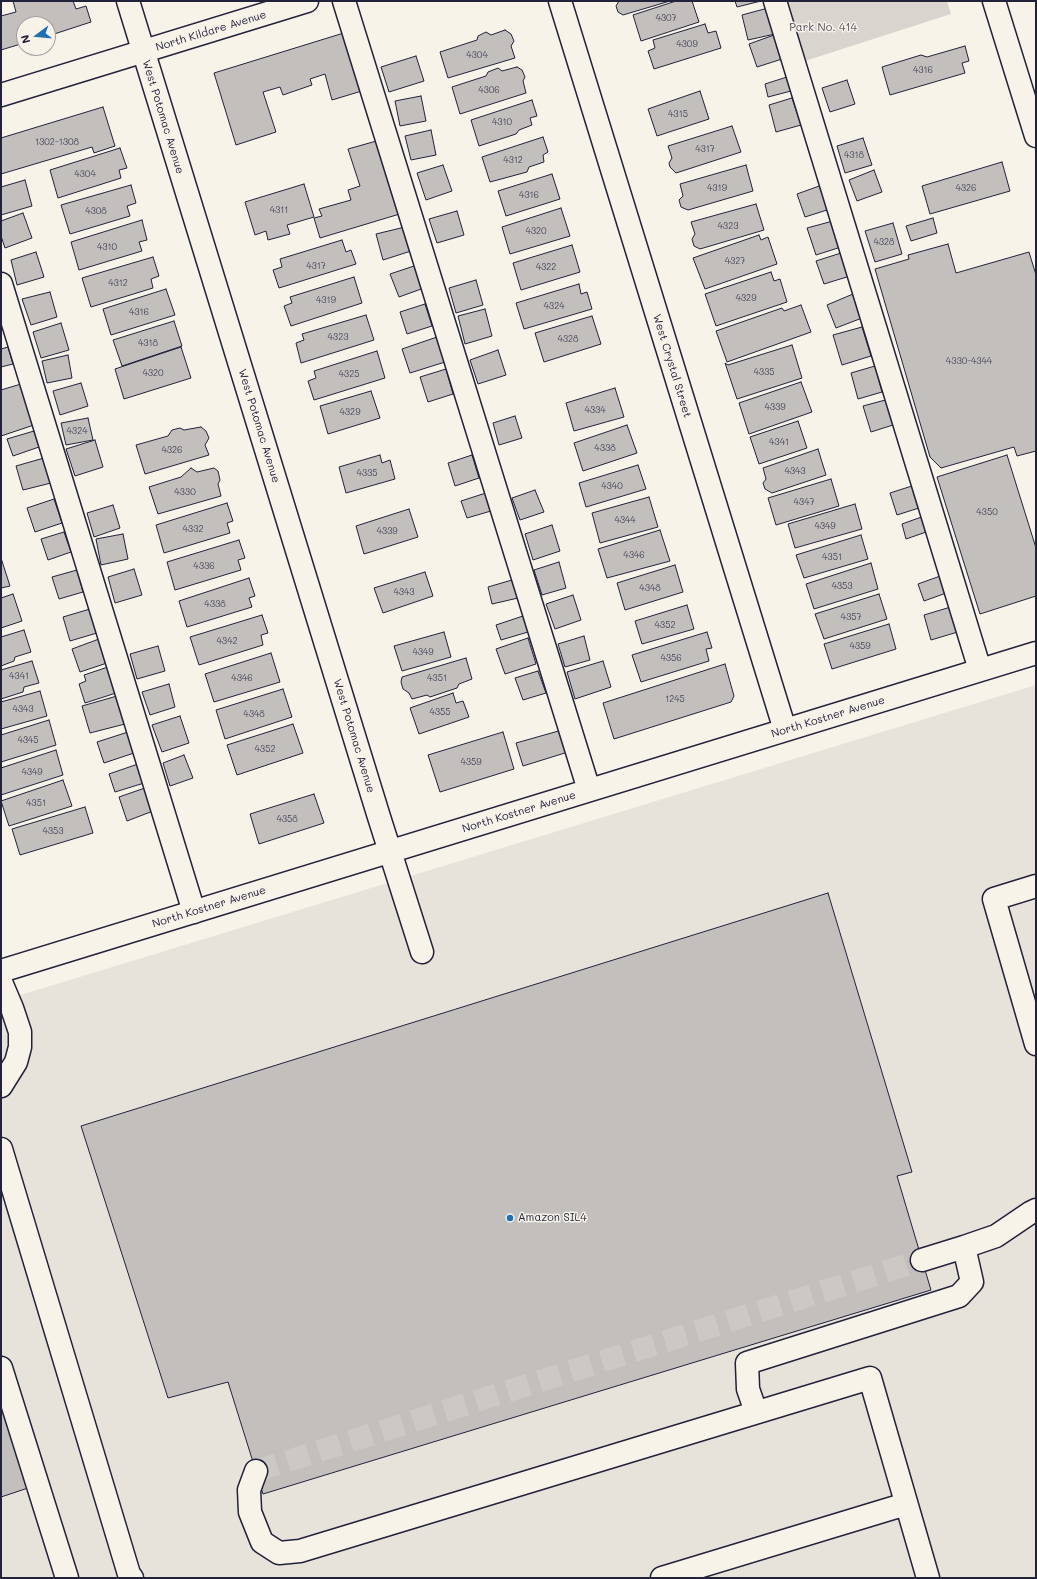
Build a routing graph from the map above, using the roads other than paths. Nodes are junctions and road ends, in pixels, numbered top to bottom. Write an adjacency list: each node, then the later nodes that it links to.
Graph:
1 (128, 1): 7 (street, West Potomac Avenue)
2 (306, 1): 7 (street, North Kildare Avenue)
3 (344, 1): 14 (street)
4 (560, 1): 13 (street, West Crystal Street)
5 (776, 1): 12 (street)
6 (994, 1): 9 (street)
7 (144, 52): 8 (street, North Kildare Avenue); 15 (street, West Potomac Avenue)
8 (1, 96)
9 (1036, 136)
10 (1, 284): 17 (street)
11 (1036, 653): 12 (street, North Kostner Avenue)
12 (980, 670): 13 (street, North Kostner Avenue)
13 (785, 730): 14 (street, North Kostner Avenue)
14 (589, 790): 15 (street, North Kostner Avenue)
15 (390, 852): 17 (street, North Kostner Avenue); 18 (street, West Potomac Avenue)
16 (1036, 886): 21 (street)
17 (194, 912): 19 (street, North Kostner Avenue)
18 (422, 952)
19 (1, 971)
20 (1, 982): 22 (street)
21 (1036, 1044)
22 (1, 1086)
23 (1, 1149): 32 (street)
24 (1036, 1210): 25 (street)
25 (964, 1247): 26 (street); 28 (street)
26 (922, 1260)
27 (1, 1368): 31 (street)
28 (756, 1412): 29 (street); 30 (street)
29 (256, 1471)
30 (906, 1504): 33 (street); 34 (street)
31 (67, 1578)
32 (132, 1578)
33 (662, 1578)
34 (928, 1578)

